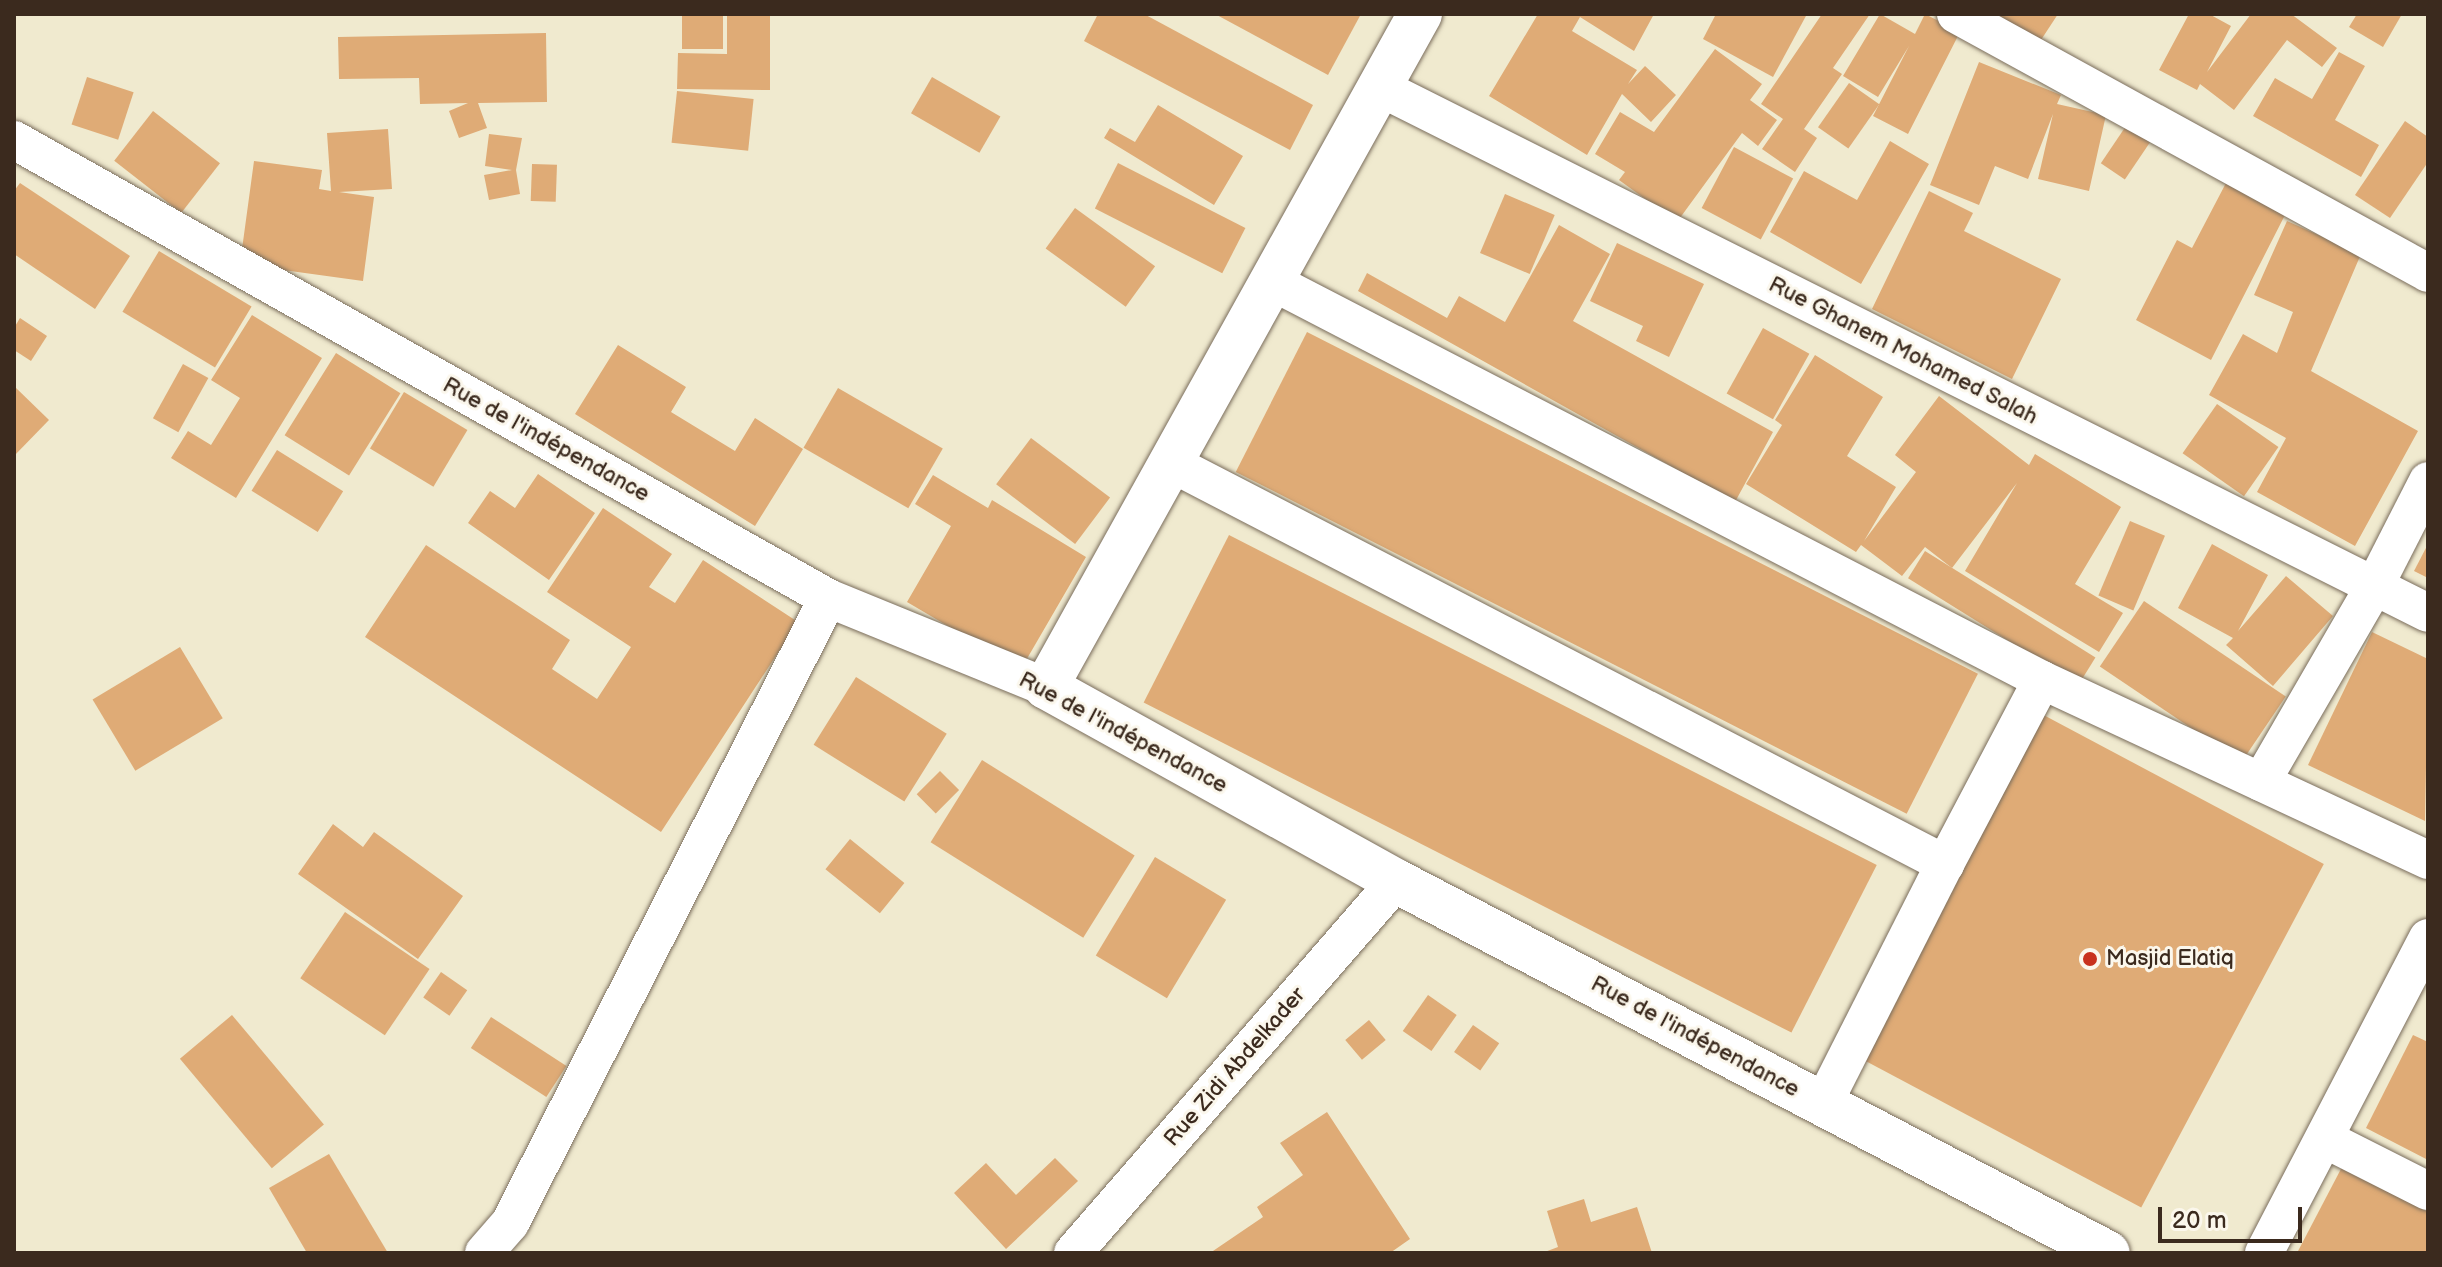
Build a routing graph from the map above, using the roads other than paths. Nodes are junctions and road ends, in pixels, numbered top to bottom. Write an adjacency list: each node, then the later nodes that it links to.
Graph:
1 (1420, 14): 3 (main road)
2 (1956, 14): 5 (street)
3 (1379, 87): 6 (main road); 9 (street, Rue Ghanem Mohamed Salah)
4 (14, 140): 10 (street, Rue de l'indépendance)
5 (2428, 273)
6 (1271, 281): 7 (main road); 12 (street)
7 (1171, 463): 13 (main road); 16 (street)
8 (2428, 481): 9 (street)
9 (2373, 589): 11 (street, Rue Ghanem Mohamed Salah); 14 (street)
10 (828, 598): 13 (street, Rue de l'indépendance); 22 (street)
11 (2428, 613)
12 (2042, 680): 14 (street); 16 (street)
13 (1046, 687): 17 (main road, Rue de l'indépendance)
14 (2261, 782): 15 (street)
15 (2428, 860)
16 (1945, 864): 19 (street)
17 (1396, 881): 19 (main road, Rue de l'indépendance); 23 (street, Rue Zidi Abdelkader)
18 (2428, 938): 20 (street)
19 (1823, 1104): 24 (main road, Rue de l'indépendance)
20 (2327, 1140): 21 (street); 25 (street)
21 (2428, 1191)
22 (484, 1253)
23 (1073, 1253)
24 (2108, 1253)
25 (2264, 1253)

